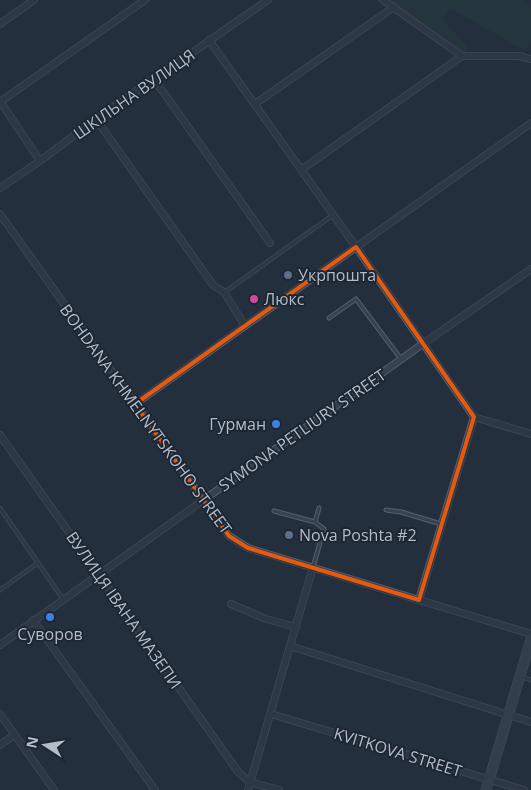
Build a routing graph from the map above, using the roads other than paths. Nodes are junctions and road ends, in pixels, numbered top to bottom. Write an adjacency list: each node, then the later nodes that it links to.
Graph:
1 (34, 0): 6 (street)
2 (146, 0): 11 (street)
3 (268, 0): 7 (street, ШКІЛЬНА ВУЛИЦЯ)
4 (383, 0): 5 (street)
5 (394, 7): 8 (street); 12 (street)
6 (0, 24)
7 (210, 40): 10 (street, ШКІЛЬНА ВУЛИЦЯ); 12 (street)
8 (462, 56): 9 (street); 16 (street)
9 (531, 59)
10 (154, 79): 13 (street, ШКІЛЬНА ВУЛИЦЯ); 20 (street)
11 (0, 101): 15 (street)
12 (255, 104): 16 (street)
13 (96, 119): 15 (street, ШКІЛЬНА ВУЛИЦЯ); 23 (street)
14 (531, 123): 21 (street)
15 (40, 161): 17 (street, ШКІЛЬНА ВУЛИЦЯ)
16 (301, 170): 19 (street)
17 (0, 188)
18 (0, 214): 28 (street, BOHDANA KHMELNYTSKOHO STREET)
19 (333, 215): 21 (street); 23 (lane)
20 (270, 243)
21 (356, 247): 25 (street); 26 (street)
22 (531, 270): 26 (street, SYMONA PETLIURY STREET)
23 (224, 292): 25 (street)
24 (329, 318): 27 (lane)
25 (245, 326): 28 (street)
26 (424, 343): 27 (street, SYMONA PETLIURY STREET); 29 (street)
27 (402, 359): 32 (street, SYMONA PETLIURY STREET)
28 (135, 404): 32 (street, BOHDANA KHMELNYTSKOHO STREET)
29 (474, 416): 30 (street); 38 (street)
30 (531, 434)
31 (0, 435): 41 (street, ВУЛИЦЯ ІВАНА МАЗЕПИ)
32 (203, 501): 40 (street, BOHDANA KHMELNYTSKOHO STREET); 41 (street, SYMONA PETLIURY STREET)
33 (0, 508): 39 (lane)
34 (319, 508): 37 (lane)
35 (386, 510): 38 (lane)
36 (274, 511): 37 (lane)
37 (315, 522): 40 (lane)
38 (442, 525): 44 (street)
39 (38, 564): 42 (lane); 43 (lane)
40 (313, 567): 44 (street, BOHDANA KHMELNYTSKOHO STREET); 47 (street)
41 (99, 574): 43 (street, SYMONA PETLIURY STREET); 61 (street, ВУЛИЦЯ ІВАНА МАЗЕПИ)
42 (0, 590)
43 (64, 599): 46 (street, SYMONA PETLIURY STREET)
44 (419, 600): 48 (street, BOHDANA KHMELNYTSKOHO STREET)
45 (230, 604): 47 (street)
46 (33, 620): 50 (street, SYMONA PETLIURY STREET); 63 (street)
47 (296, 627): 51 (street)
48 (531, 634)
49 (531, 639): 52 (main road)
50 (0, 644)
51 (290, 646): 55 (street); 56 (street)
52 (520, 677): 53 (lane); 56 (main road)
53 (531, 680)
54 (0, 714): 58 (street)
55 (271, 714): 60 (street, KVITKOVA STREET); 61 (street)
56 (509, 714): 57 (street); 60 (main road)
57 (531, 722)
58 (14, 735): 59 (street); 62 (street)
59 (0, 745)
60 (490, 779): 66 (main road); 67 (street, KVITKOVA STREET)
61 (250, 782): 64 (street); 65 (street)
62 (51, 789)
63 (155, 790)
64 (248, 790)
65 (279, 790)
66 (486, 790)
67 (524, 790)

